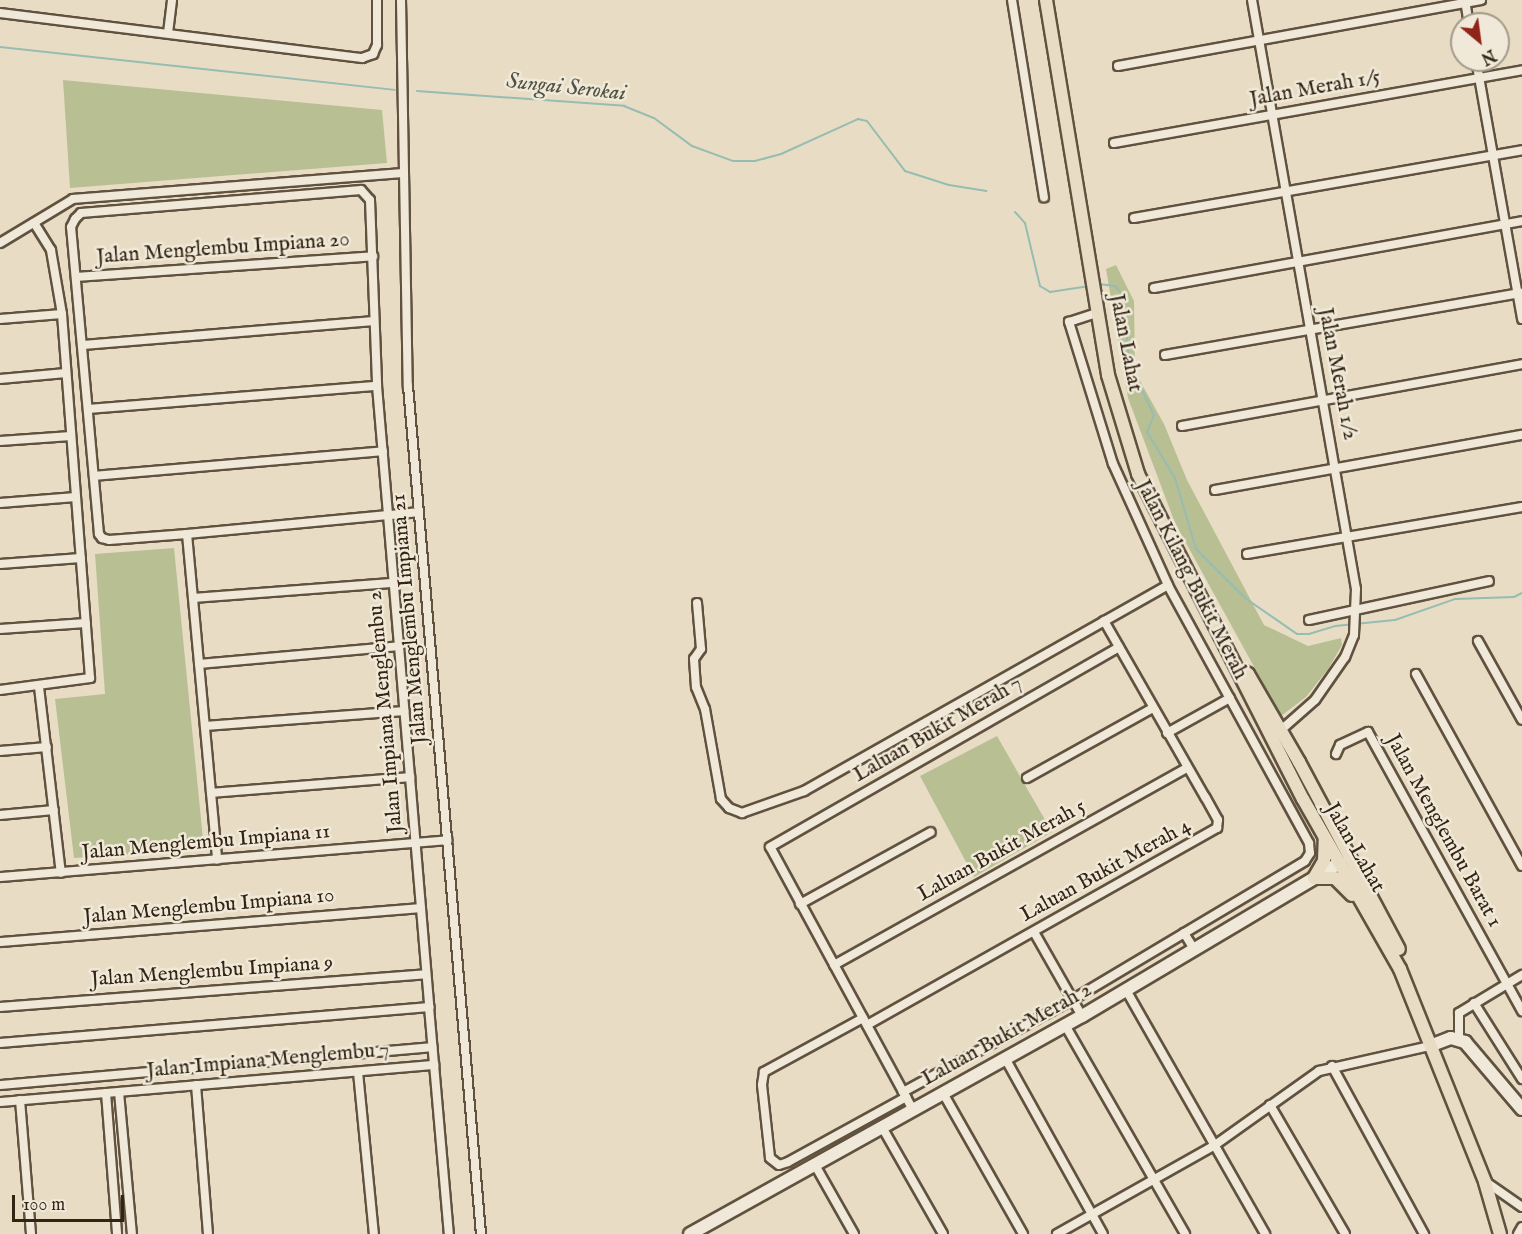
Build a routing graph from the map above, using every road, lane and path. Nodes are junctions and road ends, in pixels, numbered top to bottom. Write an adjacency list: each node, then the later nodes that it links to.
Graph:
1 (172, 0): 10 (street)
2 (377, 0): 10 (street)
3 (401, 0): 20 (street, Jalan Menglembu Impiana 21)
4 (1012, 0): 22 (street)
5 (1046, 0): 33 (main road, Jalan Lahat)
6 (1252, 0): 11 (street, Jalan Merah 1/2)
7 (1481, 0): 8 (street)
8 (1465, 1): 11 (street)
9 (0, 13): 10 (street)
10 (168, 33)
11 (1258, 39): 12 (street); 16 (street, Jalan Merah 1/2)
12 (1118, 66)
13 (1522, 70): 15 (street, Jalan Merah 1/5)
14 (1478, 72): 15 (street)
15 (1479, 78): 16 (street, Jalan Merah 1/5); 19 (street)
16 (1272, 115): 17 (street, Jalan Merah 1/5); 21 (street, Jalan Merah 1/2)
17 (1114, 143)
18 (1522, 150): 19 (street)
19 (1493, 155): 21 (street); 26 (street)
20 (402, 173): 25 (street); 58 (street, Jalan Menglembu Impiana 21)
21 (1285, 192): 23 (street); 29 (street, Jalan Merah 1/2)
22 (1044, 196)
23 (1134, 218)
24 (1522, 221): 26 (street)
25 (34, 223): 27 (street); 34 (street)
26 (1505, 224): 29 (street); 32 (street)
27 (0, 243)
28 (373, 256): 30 (street, Jalan Menglembu Impiana 20); 30 (street, Jalan Impiana Menglembu 2); 37 (street, Jalan Impiana Menglembu 2)
29 (1296, 261): 31 (street); 38 (street, Jalan Merah 1/2)
30 (76, 277): 39 (street)
31 (1154, 288)
32 (1520, 293): 36 (street); 38 (street)
33 (1097, 313): 67 (street, Jalan Kilang Bukit Merah); 79 (main road, Jalan Lahat)
34 (62, 314): 35 (street); 42 (street)
35 (0, 319)
36 (1522, 319)
37 (374, 321): 39 (street); 44 (street, Jalan Impiana Menglembu 2)
38 (1310, 330): 40 (street); 45 (street, Jalan Merah 1/2)
39 (83, 345): 46 (street)
40 (1165, 355)
41 (1522, 364): 45 (street)
42 (66, 373): 43 (street); 49 (street)
43 (0, 379)
44 (377, 386): 46 (street); 51 (street, Jalan Impiana Menglembu 2)
45 (1323, 399): 47 (street); 52 (street, Jalan Merah 1/2)
46 (88, 409): 53 (street)
47 (1182, 426)
48 (1522, 435): 52 (street)
49 (71, 436): 50 (street); 55 (street)
50 (0, 441)
51 (382, 451): 53 (street); 59 (street, Jalan Impiana Menglembu 2)
52 (1337, 466): 54 (street); 61 (street, Jalan Merah 1/2)
53 (94, 476): 60 (street)
54 (1215, 490)
55 (76, 496): 56 (street); 63 (street)
56 (0, 503)
57 (1522, 507): 61 (street)
58 (419, 512): 59 (street); 103 (street, Jalan Menglembu Impiana 21)
59 (388, 515): 60 (street); 66 (street, Jalan Impiana Menglembu 2)
60 (187, 534): 68 (street)
61 (1348, 537): 62 (street); 70 (street, Jalan Merah 1/2)
62 (1246, 554)
63 (81, 558): 64 (street); 73 (street)
64 (0, 564)
65 (1489, 581): 70 (street)
66 (394, 583): 68 (street); 76 (street, Jalan Impiana Menglembu 2)
67 (1168, 585): 72 (street); 83 (street, Jalan Kilang Bukit Merah)
68 (193, 598): 78 (street)
69 (697, 603): 72 (street)
70 (1356, 608): 71 (street); 88 (street, Jalan Merah 1/2)
71 (1309, 620)
72 (1104, 621): 77 (street, Laluan Bukit Merah 4)
73 (86, 623): 74 (street); 81 (street)
74 (0, 629)
75 (1478, 640): 86 (street)
76 (399, 646): 78 (street); 85 (street, Jalan Impiana Menglembu 2)
77 (1119, 647): 84 (street, Laluan Bukit Merah 4); 112 (street, Laluan Bukit Merah 7)
78 (199, 664): 87 (street)
79 (1240, 673): 88 (main road, Jalan Lahat); 98 (main road, Jalan Lahat)
80 (1416, 674): 108 (street)
81 (39, 687): 82 (street); 90 (street)
82 (0, 690)
83 (1230, 698): 89 (street); 105 (street, Jalan Kilang Bukit Merah)
84 (1153, 708): 89 (street, Laluan Bukit Merah 4); 95 (street)
85 (404, 711): 87 (street); 94 (street, Jalan Impiana Menglembu 2)
86 (1522, 720)
87 (205, 726): 97 (street)
88 (1281, 730): 96 (main road, Jalan Lahat); 98 (main road)
89 (1167, 733): 93 (street, Laluan Bukit Merah 4)
90 (47, 747): 91 (street); 99 (street)
91 (0, 751)
92 (1336, 754): 123 (street, Jalan Menglembu Barat 1)
93 (1186, 768): 114 (street, Laluan Bukit Merah 4); 120 (street, Laluan Bukit Merah 5)
94 (410, 777): 97 (street); 104 (street, Jalan Impiana Menglembu 2)
95 (1027, 778)
96 (1313, 789): 107 (main road); 115 (main road, Jalan Lahat)
97 (211, 793): 106 (street)
98 (1303, 799): 102 (main road, Jalan Lahat)
99 (54, 810): 100 (street); 109 (street)
100 (0, 815)
101 (930, 832): 112 (street)
102 (1325, 837): 107 (main road, Jalan Lahat); 111 (main road)
103 (447, 840): 104 (street, Jalan Menglembu Impiana 11); 168 (street, Jalan Menglembu Impiana 21)
104 (415, 843): 106 (street, Jalan Menglembu Impiana 11); 113 (street, Jalan Impiana Menglembu 2)
105 (1309, 843): 116 (street, Laluan Bukit Merah 2)
106 (217, 860): 109 (street, Jalan Menglembu Impiana 11)
107 (1340, 863): 111 (street, Laluan Bukit Merah 2); 115 (main road); 119 (main road, Jalan Lahat)
108 (1522, 866)
109 (61, 873): 110 (street, Jalan Menglembu Impiana 11)
110 (0, 878)
111 (1314, 878): 118 (street, Laluan Bukit Merah 2); 119 (main road)
112 (800, 904): 120 (street)
113 (420, 908): 117 (street, Jalan Menglembu Impiana 10); 121 (street, Jalan Impiana Menglembu 2)
114 (1034, 932): 125 (street); 131 (street, Laluan Bukit Merah 4)
115 (1390, 932): 135 (main road, Jalan Lahat)
116 (1184, 933): 118 (street); 125 (street, Laluan Bukit Merah 2)
117 (0, 942)
118 (1194, 949): 124 (street, Laluan Bukit Merah 2)
119 (1392, 953): 135 (main road, Jalan Lahat)
120 (834, 965): 131 (street)
121 (426, 974): 127 (street, Jalan Menglembu Impiana 9); 128 (street, Jalan Impiana Menglembu 2)
122 (1522, 975): 123 (street)
123 (1506, 983): 126 (street); 129 (street, Jalan Menglembu Barat 1)
124 (1126, 990): 130 (street, Laluan Bukit Merah 2); 154 (street)
125 (1072, 1000): 130 (street); 147 (street, Laluan Bukit Merah 2)
126 (1474, 1003): 133 (street); 141 (street)
127 (0, 1007)
128 (429, 1007): 134 (street); 136 (street, Jalan Impiana Menglembu 2)
129 (1522, 1011)
130 (1082, 1016): 132 (street, Laluan Bukit Merah 2)
131 (865, 1021): 147 (street); 147 (street, Laluan Bukit Merah 2)
132 (1065, 1025): 137 (street, Laluan Bukit Merah 2); 156 (street)
133 (1459, 1039): 135 (street); 151 (street)
134 (0, 1043)
135 (1432, 1046): 139 (street); 157 (main road); 161 (main road)
136 (432, 1047): 138 (street, Jalan Impiana Menglembu 2); 142 (street)
137 (1005, 1058): 146 (street, Laluan Bukit Merah 2); 159 (street)
138 (434, 1065): 140 (street, Jalan Impiana Menglembu 7); 167 (street, Jalan Impiana Menglembu 2)
139 (1332, 1066): 150 (street); 178 (street)
140 (358, 1072): 143 (street, Jalan Impiana Menglembu 7); 166 (street)
141 (1522, 1079)
142 (0, 1085)
143 (196, 1085): 144 (street, Jalan Impiana Menglembu 7); 165 (street)
144 (119, 1092): 145 (street, Jalan Impiana Menglembu 7); 164 (street)
145 (106, 1093): 148 (street, Jalan Impiana Menglembu 7); 163 (street)
146 (943, 1093): 152 (street, Laluan Bukit Merah 2); 172 (street)
147 (905, 1095): 152 (street)
148 (20, 1100): 149 (street, Jalan Impiana Menglembu 7); 162 (street)
149 (0, 1102)
150 (1270, 1104): 154 (street); 177 (street)
151 (1522, 1109)
152 (913, 1110): 153 (street, Laluan Bukit Merah 2)
153 (882, 1127): 155 (street, Laluan Bukit Merah 2); 171 (street)
154 (1215, 1145): 156 (street); 176 (street)
155 (815, 1165): 169 (street, Laluan Bukit Merah 2); 170 (street)
156 (1153, 1179): 159 (street); 175 (street)
157 (1489, 1184): 158 (street); 161 (main road)
158 (1522, 1207)
159 (1092, 1215): 173 (street); 174 (street)
160 (1522, 1227): 179 (street)
161 (1498, 1233)
162 (31, 1234)
163 (117, 1234)
164 (132, 1234)
165 (208, 1234)
166 (374, 1234)
167 (449, 1234)
168 (481, 1234)
169 (690, 1234)
170 (854, 1234)
171 (943, 1234)
172 (1023, 1234)
173 (1058, 1234)
174 (1103, 1234)
175 (1185, 1234)
176 (1264, 1234)
177 (1345, 1234)
178 (1424, 1234)
179 (1518, 1234)

